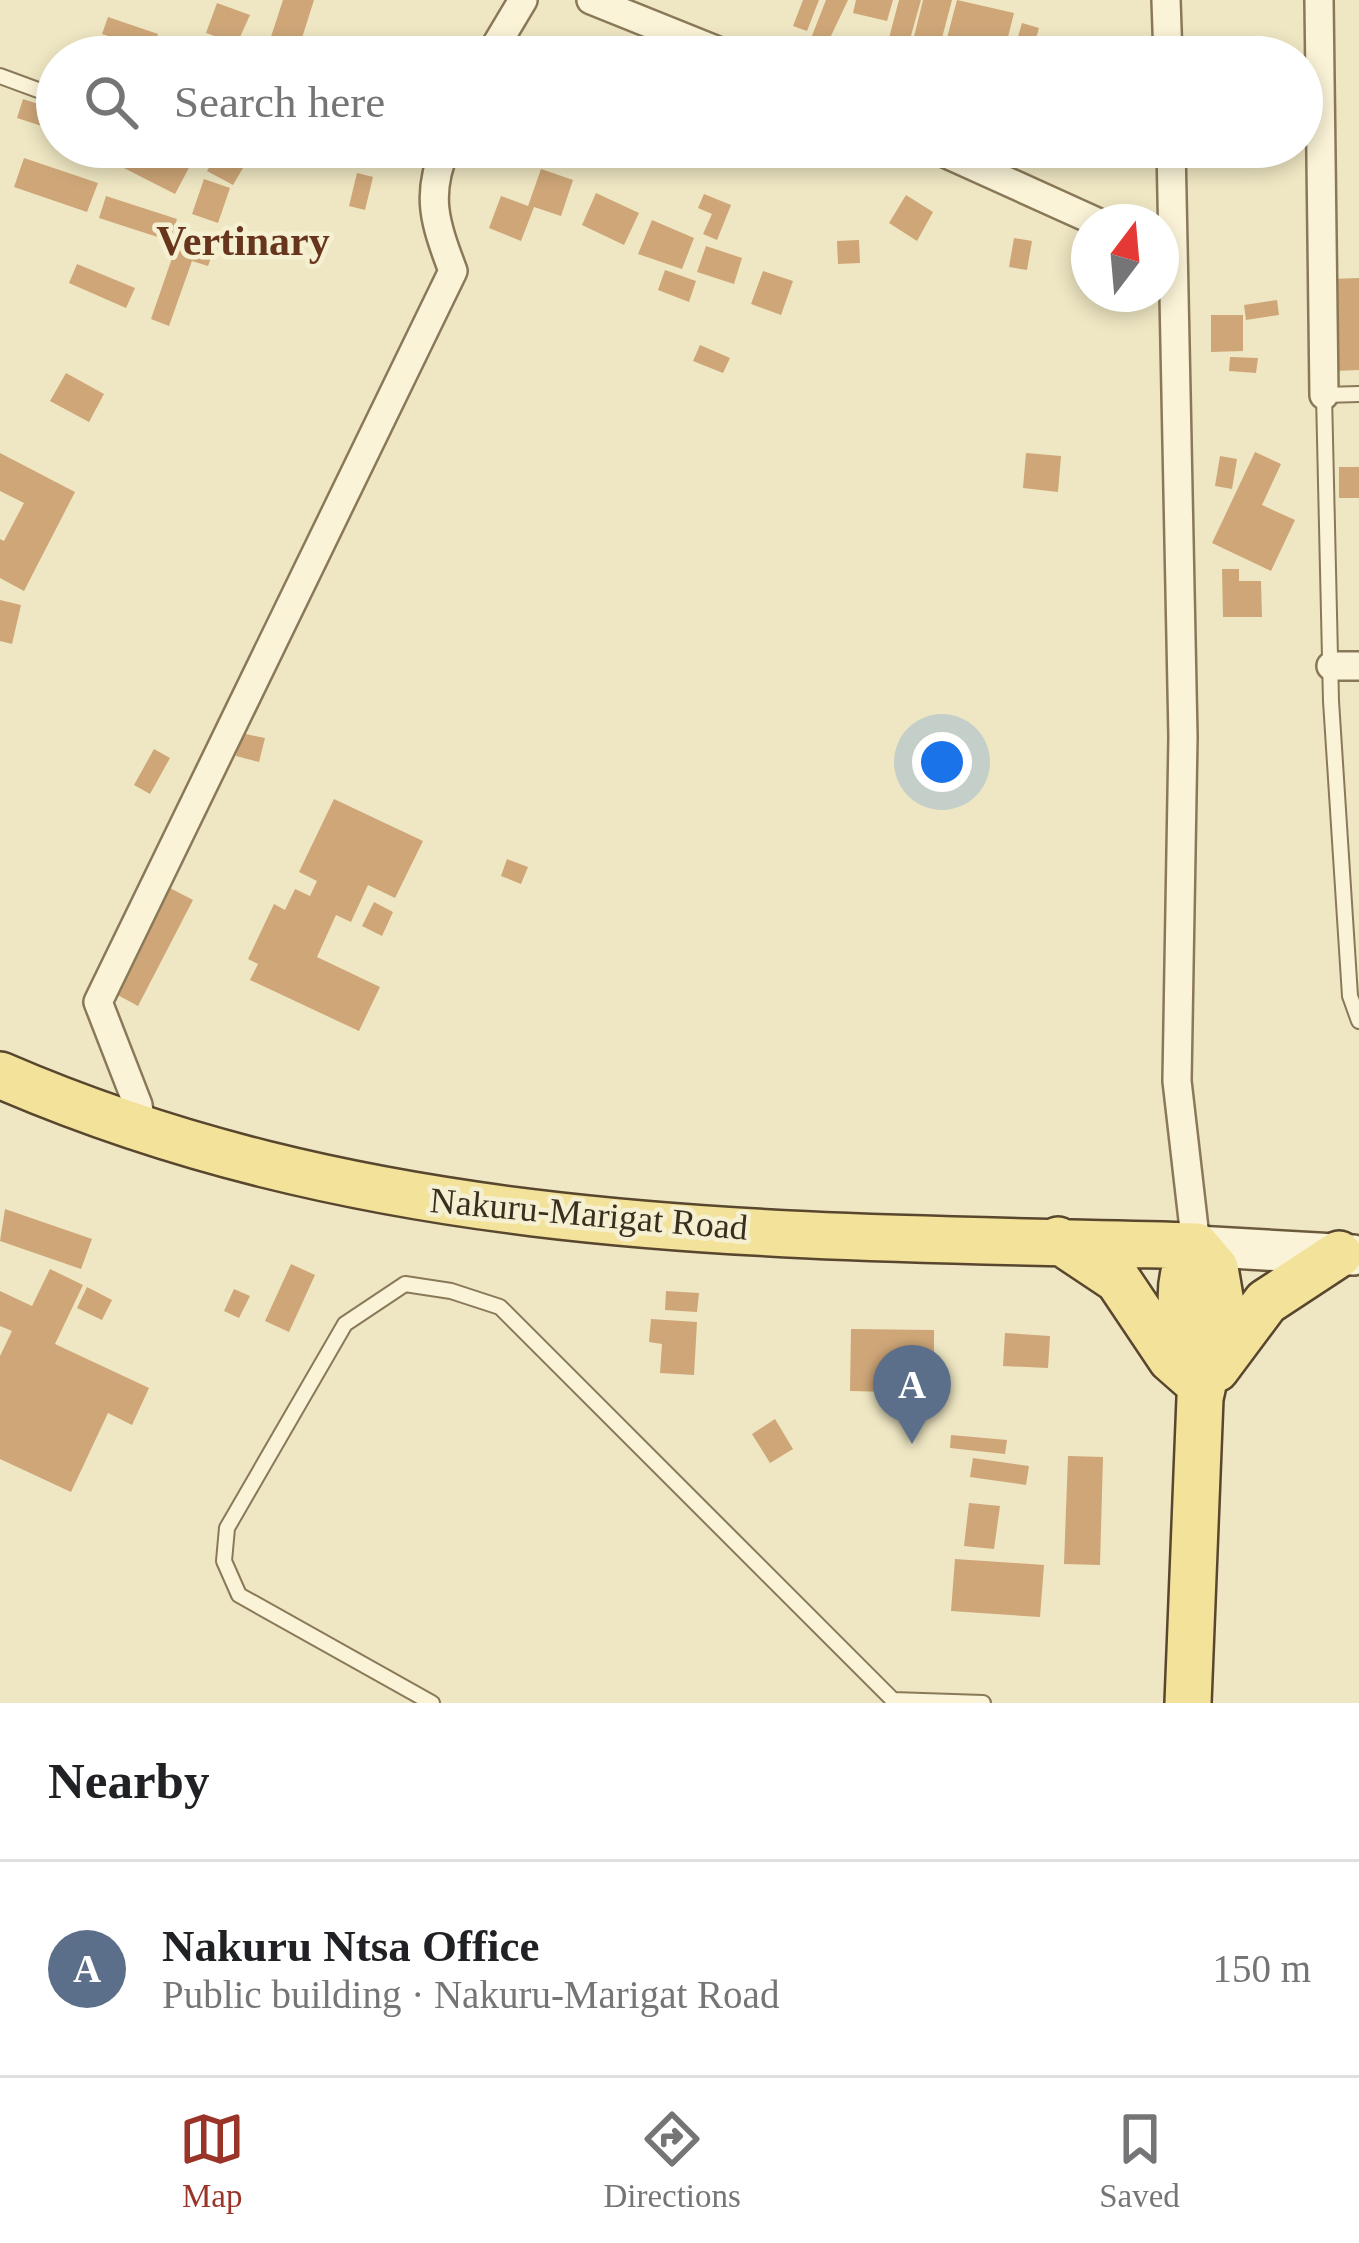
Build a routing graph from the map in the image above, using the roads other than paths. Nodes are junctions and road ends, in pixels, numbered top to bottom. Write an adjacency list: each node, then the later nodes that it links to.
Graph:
1 (523, 0): 5 (street)
2 (591, 0): 6 (street)
3 (1166, 0): 7 (street)
4 (1319, 0): 8 (street)
5 (502, 36)
6 (681, 36)
7 (1167, 36)
8 (1319, 36)
9 (0, 76): 10 (lane)
10 (36, 89)
11 (437, 168): 23 (street)
12 (977, 168): 16 (street)
13 (1170, 168): 15 (street)
14 (1321, 168): 19 (street)
15 (1169, 204)
16 (1071, 211)
17 (1170, 312): 25 (street)
18 (1359, 394): 19 (lane)
19 (1324, 395): 20 (lane)
20 (1345, 666): 21 (lane)
21 (1359, 1021)
22 (0, 1075): 23 (main road, Nakuru-Marigat Road)
23 (142, 1132): 24 (main road, Nakuru-Marigat Road)
24 (1058, 1239): 25 (main road, Nakuru-Marigat Road); 27 (main road)
25 (1196, 1246): 26 (main road); 27 (main road)
26 (1349, 1255): 27 (main road)
27 (1199, 1388): 31 (main road)
28 (892, 1702): 29 (lane); 30 (lane)
29 (432, 1703)
30 (983, 1703)
31 (1188, 1703)

